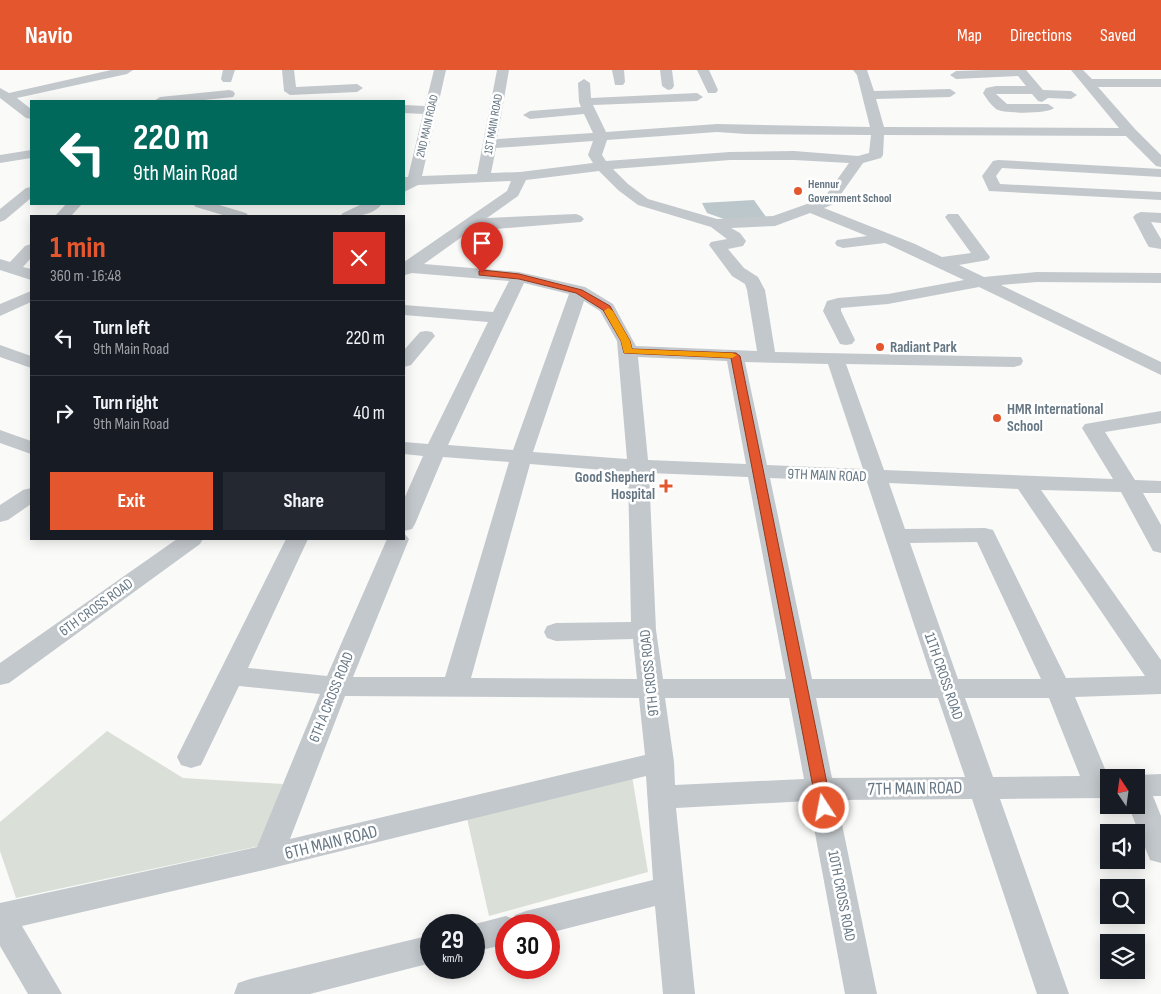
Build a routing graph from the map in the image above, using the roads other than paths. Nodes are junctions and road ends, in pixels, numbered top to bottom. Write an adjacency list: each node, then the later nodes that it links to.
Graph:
1 (127, 70): 22 (street)
2 (288, 70): 17 (street)
3 (440, 70): 30 (street, 2ND MAIN ROAD)
4 (503, 70): 39 (street, 1ST MAIN ROAD)
5 (666, 70): 16 (street)
6 (703, 70): 7 (street); 18 (street)
7 (715, 70)
8 (859, 70): 23 (street)
9 (1077, 70): 14 (street)
10 (1138, 70): 15 (street)
11 (1020, 71): 12 (street); 19 (street)
12 (956, 75)
13 (584, 83): 27 (street)
14 (1090, 83): 15 (street); 36 (street)
15 (1158, 85)
16 (668, 86)
17 (357, 88)
18 (712, 90)
19 (1037, 92): 24 (street); 28 (street); 28 (street)
20 (950, 93): 23 (street)
21 (229, 94): 26 (street)
22 (3, 95): 31 (street)
23 (868, 95): 34 (street)
24 (1071, 95)
25 (697, 97): 27 (street)
26 (170, 100)
27 (587, 106): 32 (street); 38 (street)
28 (1048, 108): 37 (street)
29 (405, 109): 30 (street)
30 (432, 110): 51 (street, 2ND MAIN ROAD)
31 (30, 113)
32 (530, 115)
33 (718, 124): 34 (street); 38 (street); 42 (street)
34 (878, 131): 35 (street); 44 (street)
35 (1008, 132): 37 (street); 47 (street)
36 (1130, 132): 37 (street); 40 (street)
37 (1068, 133)
38 (601, 136): 39 (street); 46 (street)
39 (488, 144): 50 (street, 1ST MAIN ROAD)
40 (1155, 150): 45 (street)
41 (30, 154): 43 (street)
42 (729, 157): 44 (street); 46 (street)
43 (0, 159)
44 (858, 160): 59 (street)
45 (1161, 162)
46 (602, 166): 49 (street); 68 (street)
47 (1031, 166): 48 (street); 54 (street)
48 (1161, 173)
49 (520, 176): 50 (street); 67 (street)
50 (483, 179): 51 (street)
51 (407, 183)
52 (30, 192): 55 (street)
53 (30, 193): 63 (street)
54 (1161, 196)
55 (0, 197)
56 (73, 205): 60 (street)
57 (203, 205): 61 (street)
58 (372, 205): 62 (street)
59 (810, 208): 68 (street); 69 (street)
60 (64, 215)
61 (238, 215)
62 (350, 215)
63 (0, 217)
64 (953, 217): 73 (street)
65 (1161, 218): 71 (street)
66 (576, 219): 67 (street)
67 (474, 221): 75 (street)
68 (716, 224): 90 (street)
69 (888, 239): 70 (street); 73 (street)
70 (843, 243)
71 (1161, 244)
72 (30, 250): 74 (street)
73 (940, 262): 79 (street)
74 (6, 266): 76 (street)
75 (405, 268): 77 (street)
76 (30, 275)
77 (519, 277): 80 (street); 84 (street)
78 (1161, 278): 79 (street)
79 (981, 282): 86 (street, 11TH CROSS ROAD); 94 (street)
80 (579, 291): 88 (street); 100 (street)
81 (30, 296): 83 (street)
82 (405, 310): 84 (street)
83 (0, 311)
84 (499, 318): 99 (street)
85 (426, 336): 91 (street)
86 (841, 349): 90 (street); 92 (street); 103 (street, 11TH CROSS ROAD)
87 (0, 351): 93 (street)
88 (628, 351): 89 (street); 101 (street, 9TH CROSS ROAD)
89 (736, 356): 90 (street); 102 (street, 10TH CROSS ROAD)
90 (767, 357)
91 (405, 360)
92 (1014, 361)
93 (30, 362)
94 (1159, 366)
95 (1161, 418): 105 (street)
96 (0, 436): 97 (street)
97 (30, 448)
98 (405, 448): 99 (street, 9TH MAIN ROAD)
99 (435, 451): 100 (street, 9TH MAIN ROAD); 109 (street)
100 (521, 457): 101 (street, 9TH MAIN ROAD); 122 (street)
101 (638, 466): 102 (street, 9TH MAIN ROAD); 115 (street, 9TH CROSS ROAD)
102 (758, 472): 103 (street, 9TH MAIN ROAD); 126 (street, 10TH CROSS ROAD)
103 (876, 477): 104 (street, 9TH MAIN ROAD); 110 (street, 11TH CROSS ROAD)
104 (1025, 483): 105 (street, 9TH MAIN ROAD); 119 (street)
105 (1129, 487): 106 (street, 9TH MAIN ROAD); 114 (street)
106 (1161, 487)
107 (30, 496): 108 (street)
108 (0, 515)
109 (405, 522)
110 (896, 536): 124 (street, 11TH CROSS ROAD); 125 (street)
111 (191, 540): 117 (street, 6TH CROSS ROAD)
112 (297, 540): 118 (street)
113 (398, 540): 121 (street, 6TH A CROSS ROAD)
114 (1161, 546)
115 (644, 630): 116 (street); 123 (street, 9TH CROSS ROAD)
116 (556, 632)
117 (0, 676)
118 (232, 676): 121 (street); 127 (street)
119 (1161, 680)
120 (1161, 685): 125 (street)
121 (336, 686): 122 (street); 138 (street, 6TH A CROSS ROAD)
122 (455, 687): 123 (street)
123 (650, 688): 126 (street); 128 (street, 9TH CROSS ROAD)
124 (949, 688): 125 (street); 126 (street); 132 (street, 11TH CROSS ROAD)
125 (1058, 688): 129 (street)
126 (801, 689): 134 (street, 10TH CROSS ROAD)
127 (191, 757)
128 (660, 762): 135 (street, 9TH CROSS ROAD); 138 (street, 6TH MAIN ROAD)
129 (1100, 778)
130 (1161, 785): 131 (street)
131 (1145, 786)
132 (982, 787): 133 (street, 7TH MAIN ROAD); 134 (street, 7TH MAIN ROAD); 147 (street, 11TH CROSS ROAD)
133 (1100, 787)
134 (821, 789): 135 (street, 7TH MAIN ROAD); 146 (street, 10TH CROSS ROAD)
135 (662, 797): 139 (street, 9TH CROSS ROAD)
136 (1145, 813): 137 (street)
137 (1161, 851)
138 (268, 857): 141 (street, 6TH MAIN ROAD)
139 (670, 889): 140 (street); 145 (street, 9TH CROSS ROAD)
140 (560, 916)
141 (0, 917): 143 (street)
142 (420, 952): 144 (street)
143 (46, 994)
144 (250, 994)
145 (679, 994)
146 (861, 994)
147 (1053, 994)

